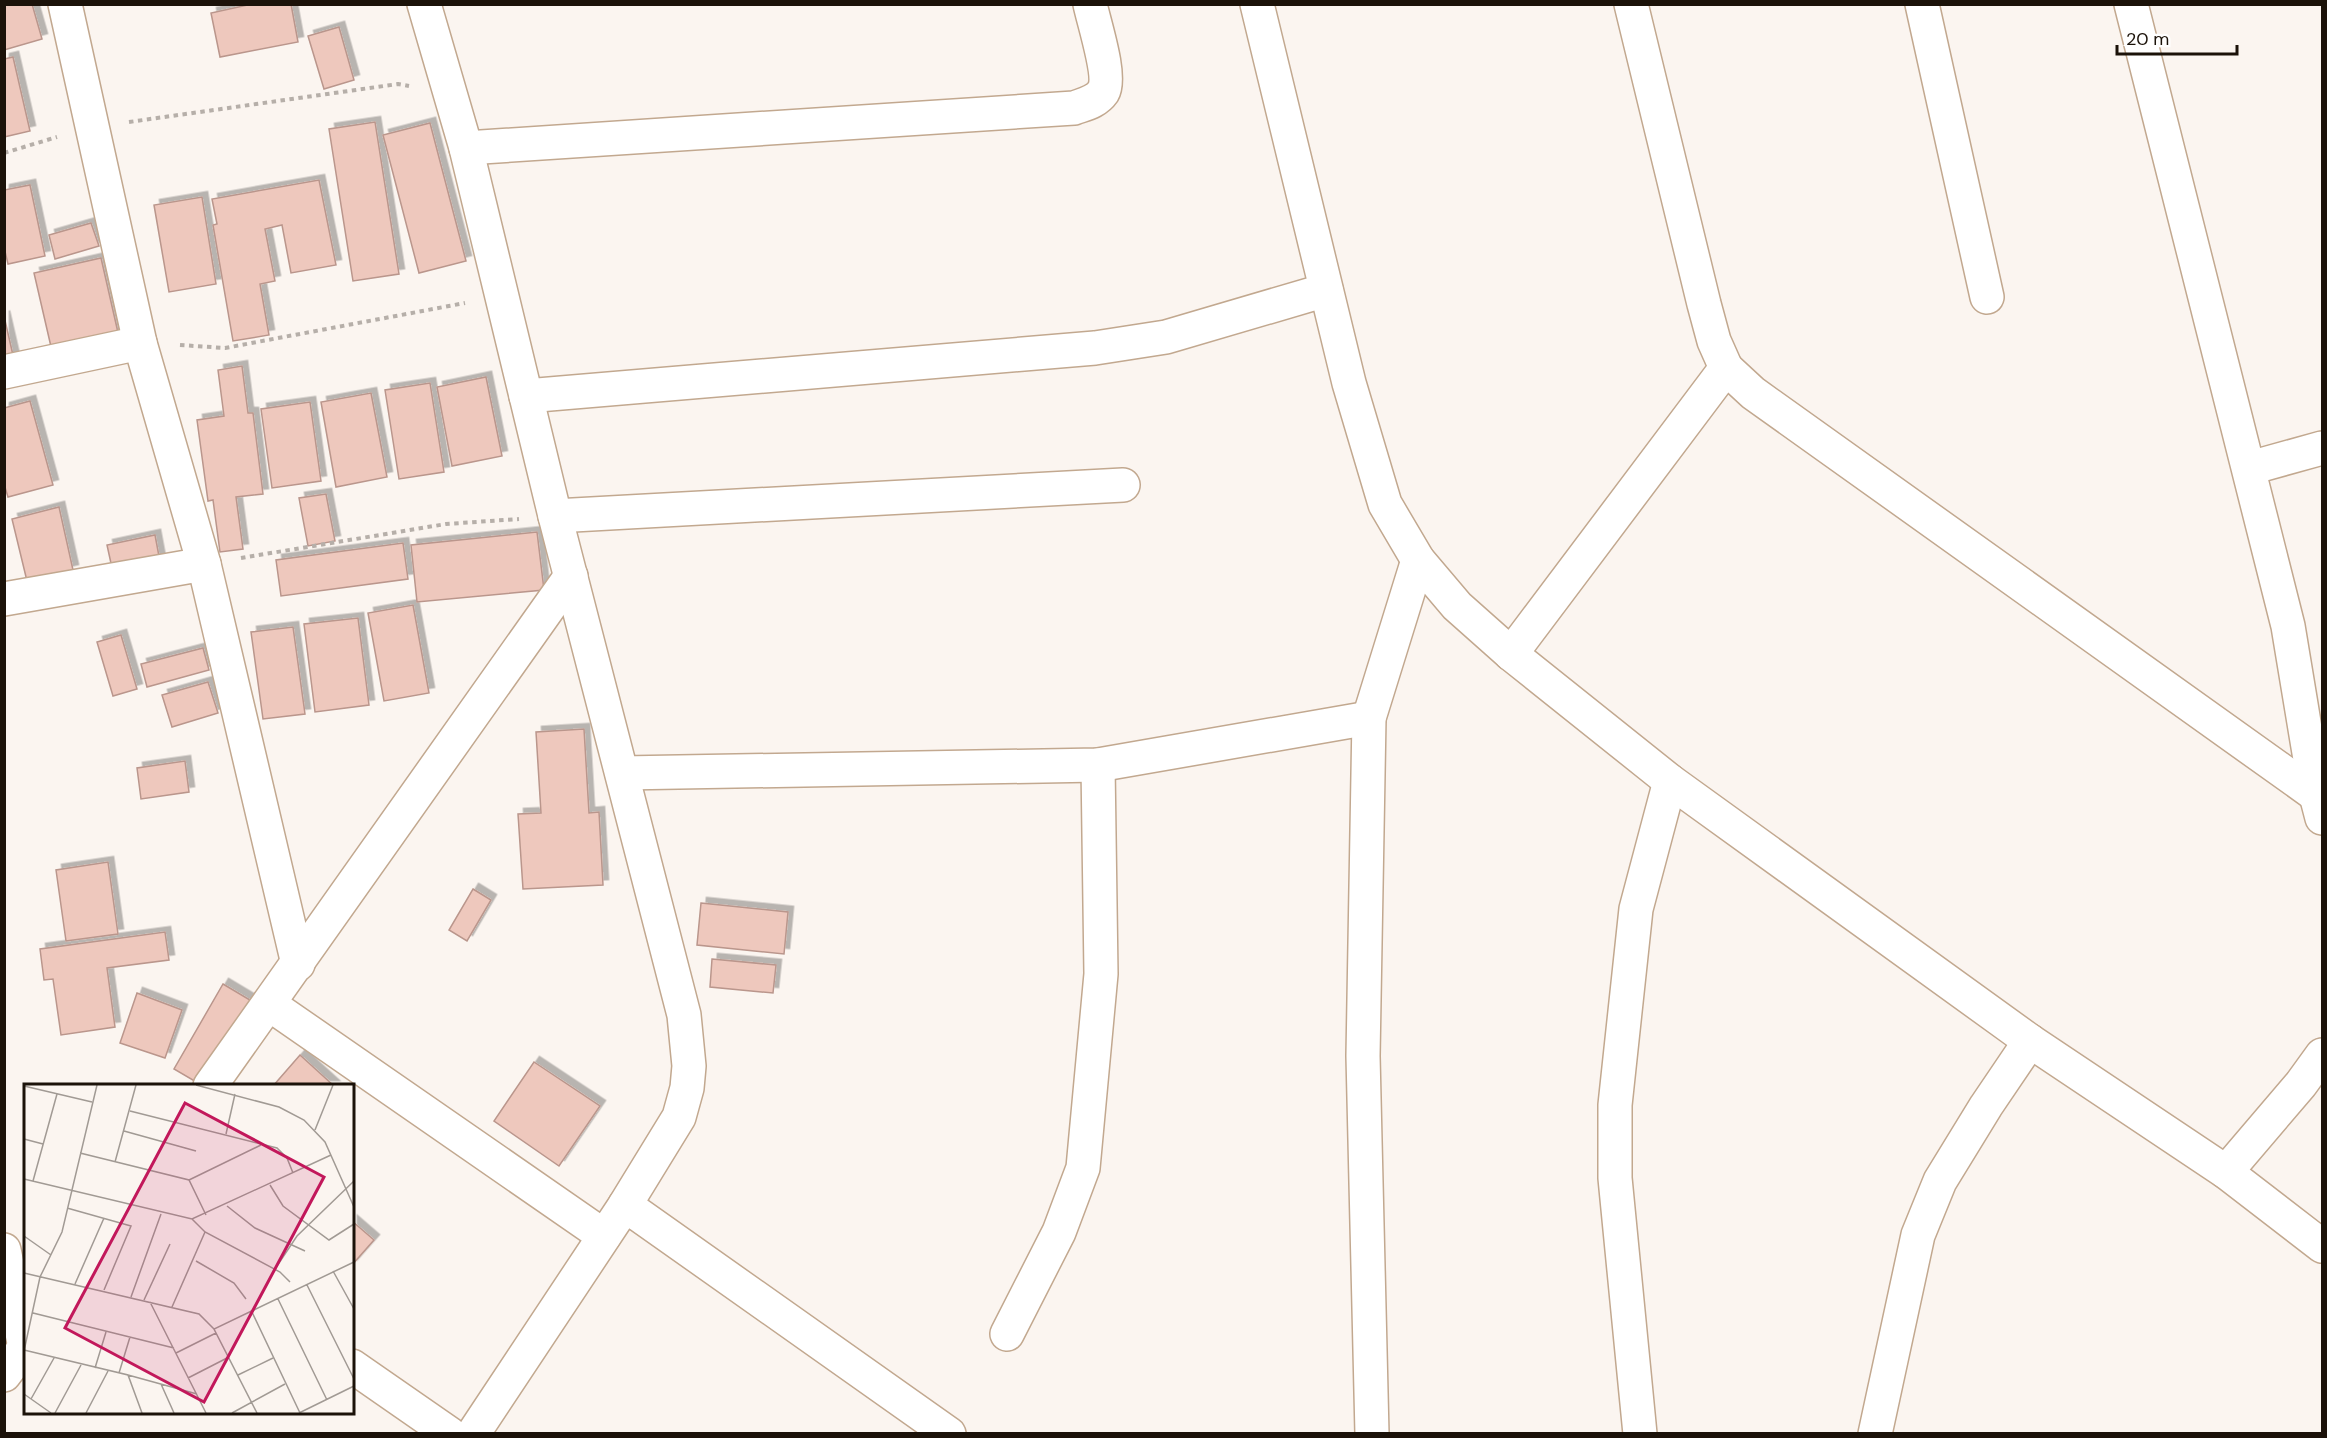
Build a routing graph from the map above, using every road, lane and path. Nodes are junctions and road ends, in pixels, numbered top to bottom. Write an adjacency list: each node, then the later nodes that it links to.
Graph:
1 (65, 4): 9 (street)
2 (424, 4): 8 (street)
3 (1090, 4): 10 (street)
4 (1257, 4): 12 (street)
5 (1631, 4): 16 (street)
6 (1922, 4): 13 (street)
7 (2131, 4): 20 (street)
8 (448, 92): 9 (path); 10 (street)
9 (92, 127): 11 (path); 15 (street)
10 (466, 148): 14 (street)
11 (4, 153)
12 (1326, 290): 18 (street); 23 (street)
13 (1987, 297)
14 (501, 298): 15 (path); 18 (street)
15 (140, 344): 17 (street); 24 (street)
16 (1726, 368): 27 (street); 32 (street)
17 (4, 372)
18 (526, 396): 22 (street)
19 (2322, 448): 20 (street)
20 (2250, 468): 32 (street)
21 (1123, 485): 22 (street)
22 (555, 516): 24 (path); 25 (street)
23 (1418, 560): 27 (street); 28 (street)
24 (204, 564): 26 (street); 33 (street)
25 (572, 576): 30 (street); 33 (street)
26 (4, 599)
27 (1510, 654): 31 (street)
28 (1369, 718): 29 (street); 51 (street)
29 (1098, 765): 30 (street); 43 (street)
30 (622, 772): 39 (street)
31 (1670, 781): 35 (street); 52 (street)
32 (2319, 807)
33 (298, 964): 34 (street)
34 (269, 1004): 37 (street); 40 (street)
35 (2030, 1041): 38 (street); 53 (street)
36 (2322, 1056): 38 (street)
37 (211, 1084)
38 (2226, 1172): 41 (street)
39 (625, 1205): 40 (street); 48 (street)
40 (604, 1236): 50 (street)
41 (2322, 1246)
42 (4, 1251): 44 (street)
43 (1007, 1334)
44 (24, 1341)
45 (24, 1347): 47 (street)
46 (354, 1366): 49 (street)
47 (4, 1376)
48 (936, 1430)
49 (450, 1434)
50 (473, 1434)
51 (1372, 1434)
52 (1640, 1434)
53 (1875, 1434)

